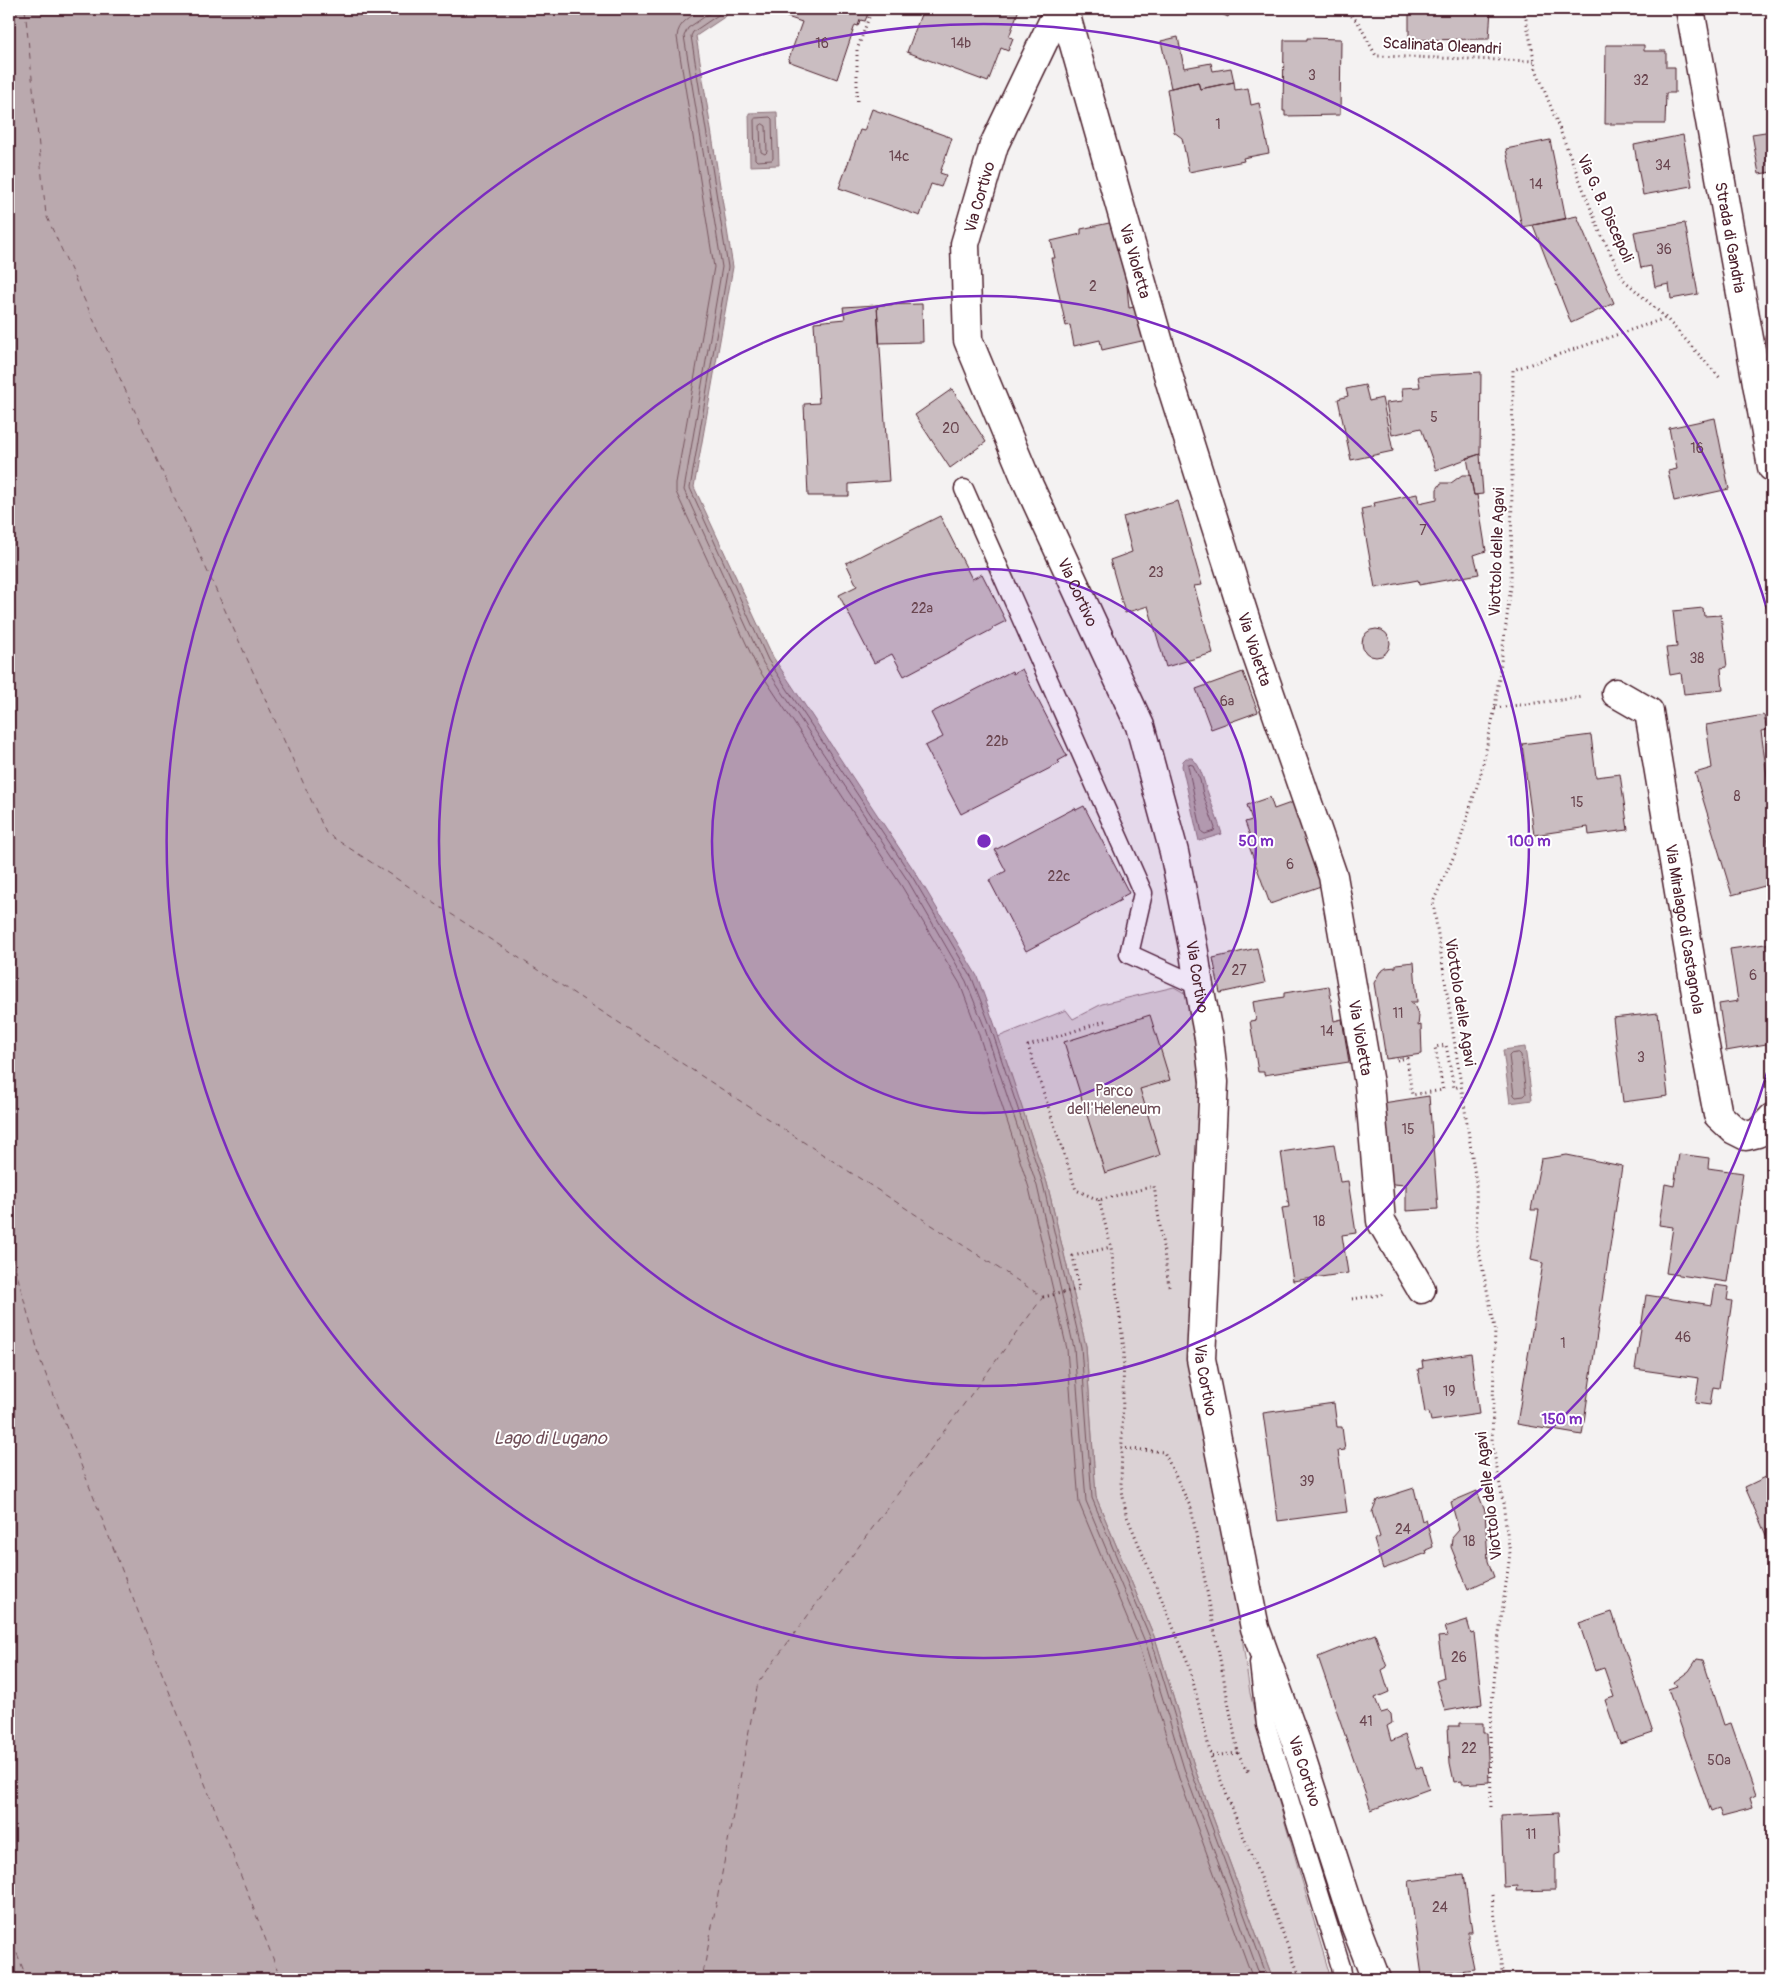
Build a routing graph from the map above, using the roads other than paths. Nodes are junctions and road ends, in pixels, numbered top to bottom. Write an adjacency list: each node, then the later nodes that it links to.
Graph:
1 (1059, 9): 7 (street, Via Cortivo)
2 (1064, 9): 9 (street, Via Violetta)
3 (1690, 9): 4 (street, Strada di Gandria)
4 (1772, 467)
5 (964, 489): 7 (lane)
6 (1616, 693): 8 (street, Via Miralago di Castagnola)
7 (1199, 986): 10 (street, Via Cortivo)
8 (1772, 1118)
9 (1421, 1289)
10 (1255, 1628): 11 (lane); 12 (street, Via Cortivo)
11 (1343, 1979)
12 (1376, 1979)

